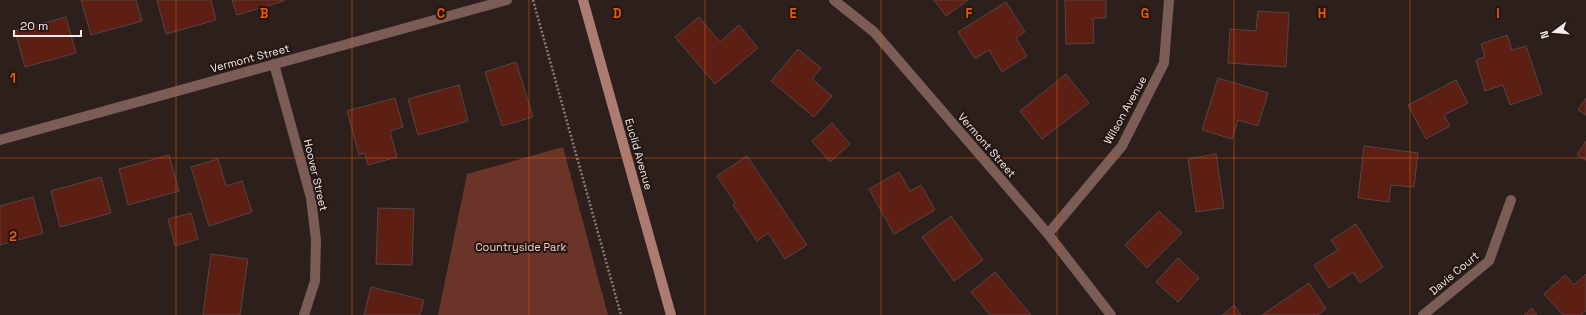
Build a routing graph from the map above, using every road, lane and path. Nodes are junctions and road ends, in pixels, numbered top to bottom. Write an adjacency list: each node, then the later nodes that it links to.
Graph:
1 (507, 0): 6 (street, Vermont Street)
2 (533, 0): 11 (path)
3 (583, 0): 12 (main road, Euclid Avenue)
4 (834, 0): 9 (street, Vermont Street)
5 (1169, 0): 9 (street, Wilson Avenue)
6 (274, 64): 7 (street, Vermont Street); 10 (street, Hoover Street)
7 (0, 140)
8 (1511, 200): 14 (street, Davis Court)
9 (1048, 234): 13 (street, Vermont Street)
10 (304, 315)
11 (621, 315)
12 (671, 315)
13 (1111, 315)
14 (1423, 315)

